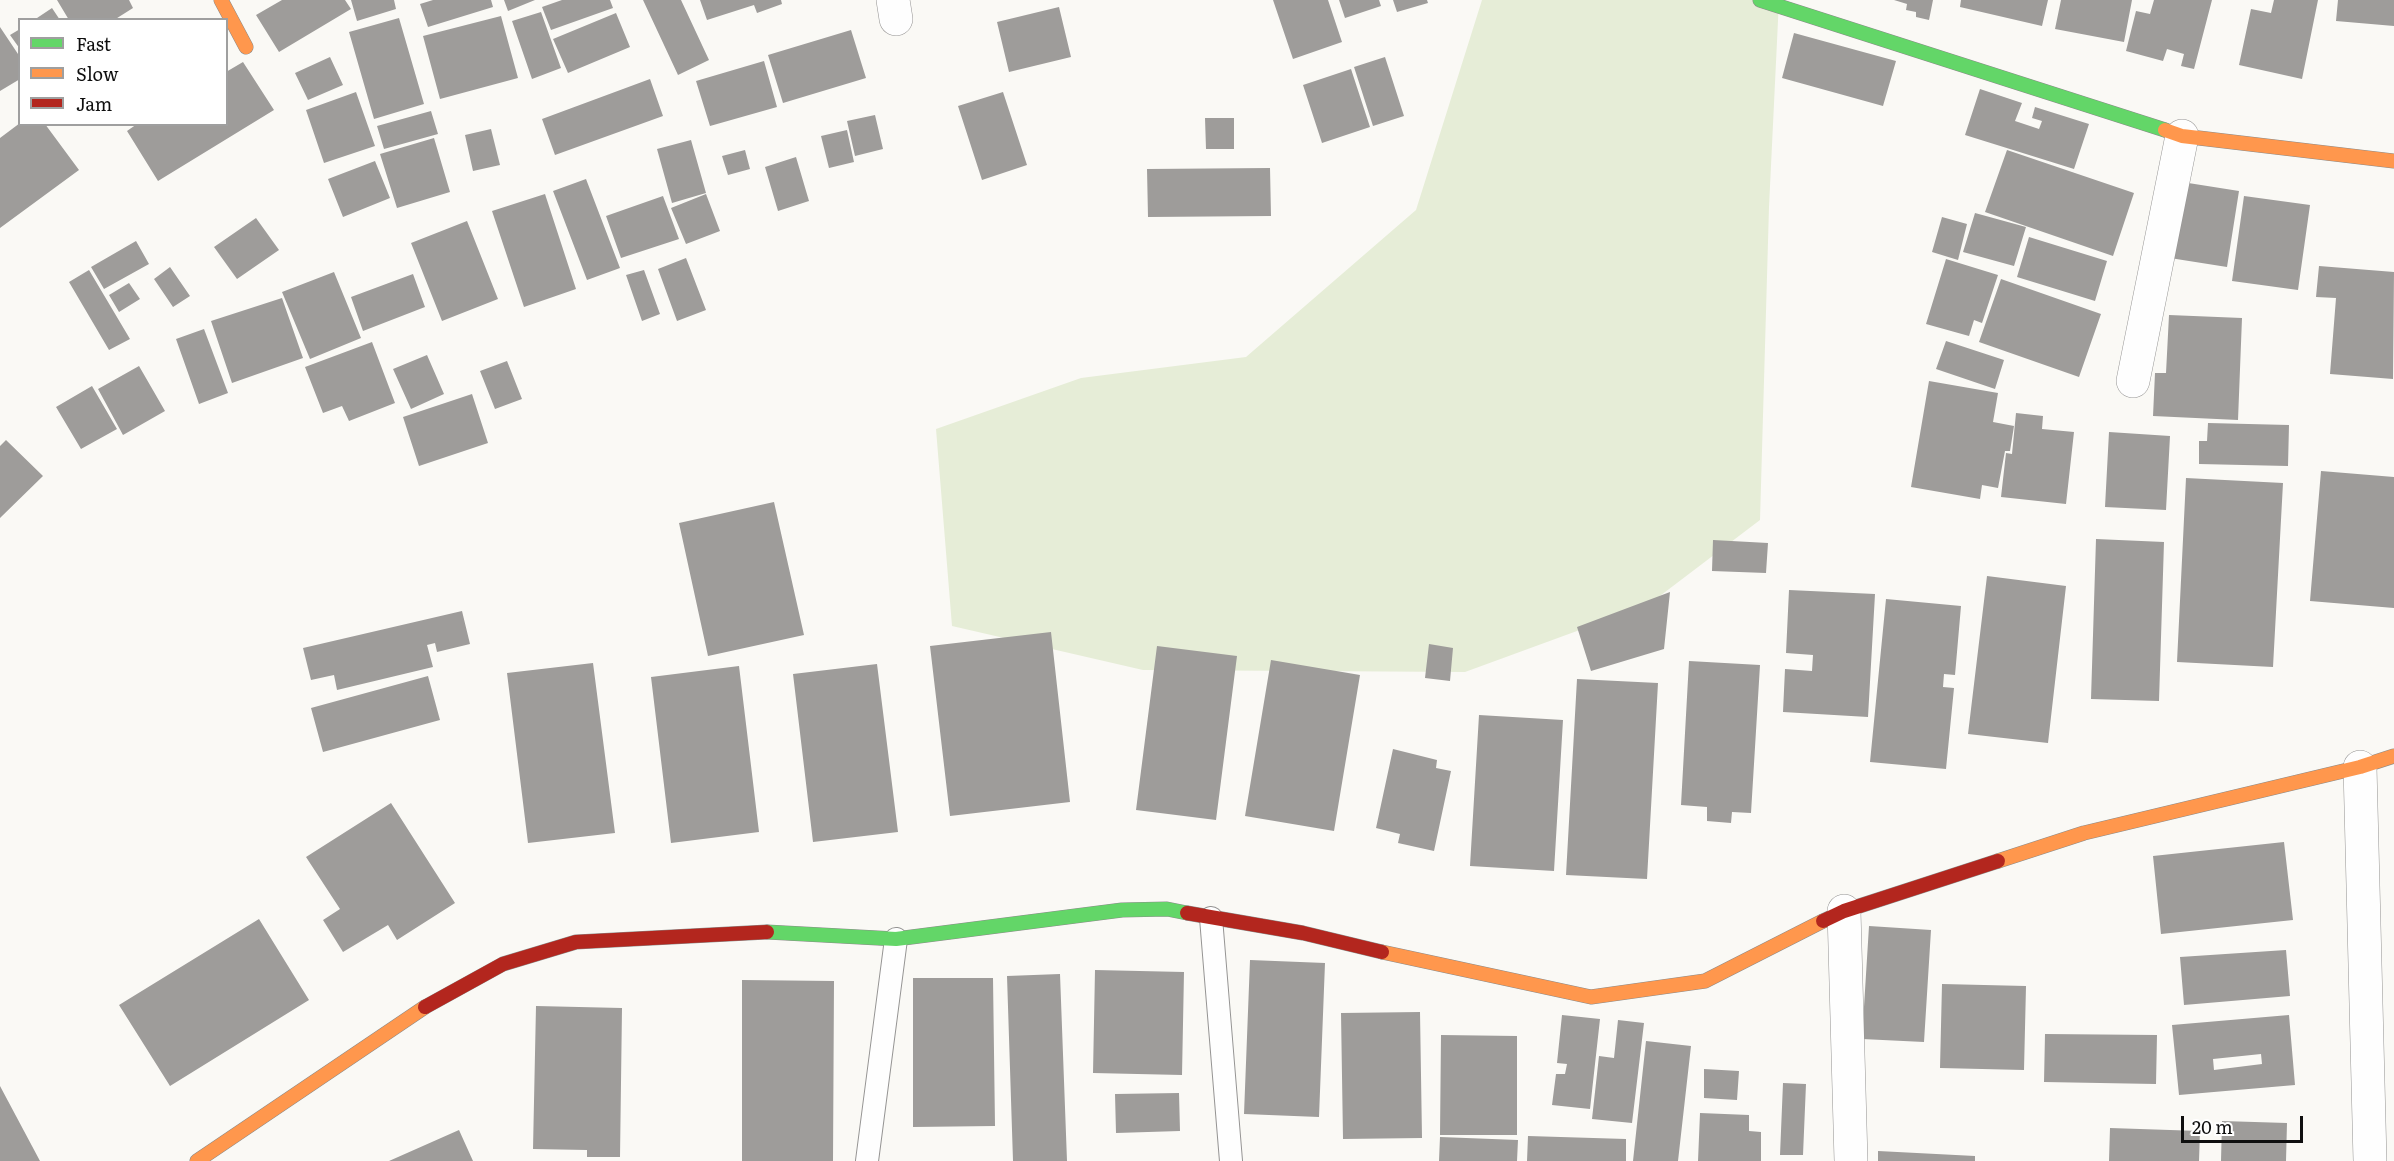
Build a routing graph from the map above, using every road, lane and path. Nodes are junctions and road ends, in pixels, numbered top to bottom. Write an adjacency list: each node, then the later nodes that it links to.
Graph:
1 (221, 0): 3 (street)
2 (1760, 0): 4 (street)
3 (246, 47)
4 (2182, 136): 5 (street); 6 (street)
5 (2394, 161)
6 (2133, 381)
7 (2394, 756): 8 (street)
8 (2360, 767): 9 (street); 16 (street)
9 (1844, 910): 10 (street); 15 (street)
10 (1211, 918): 11 (street); 14 (lane)
11 (896, 939): 12 (street); 13 (lane)
12 (197, 1161)
13 (867, 1161)
14 (1231, 1161)
15 (1851, 1161)
16 (2370, 1161)

